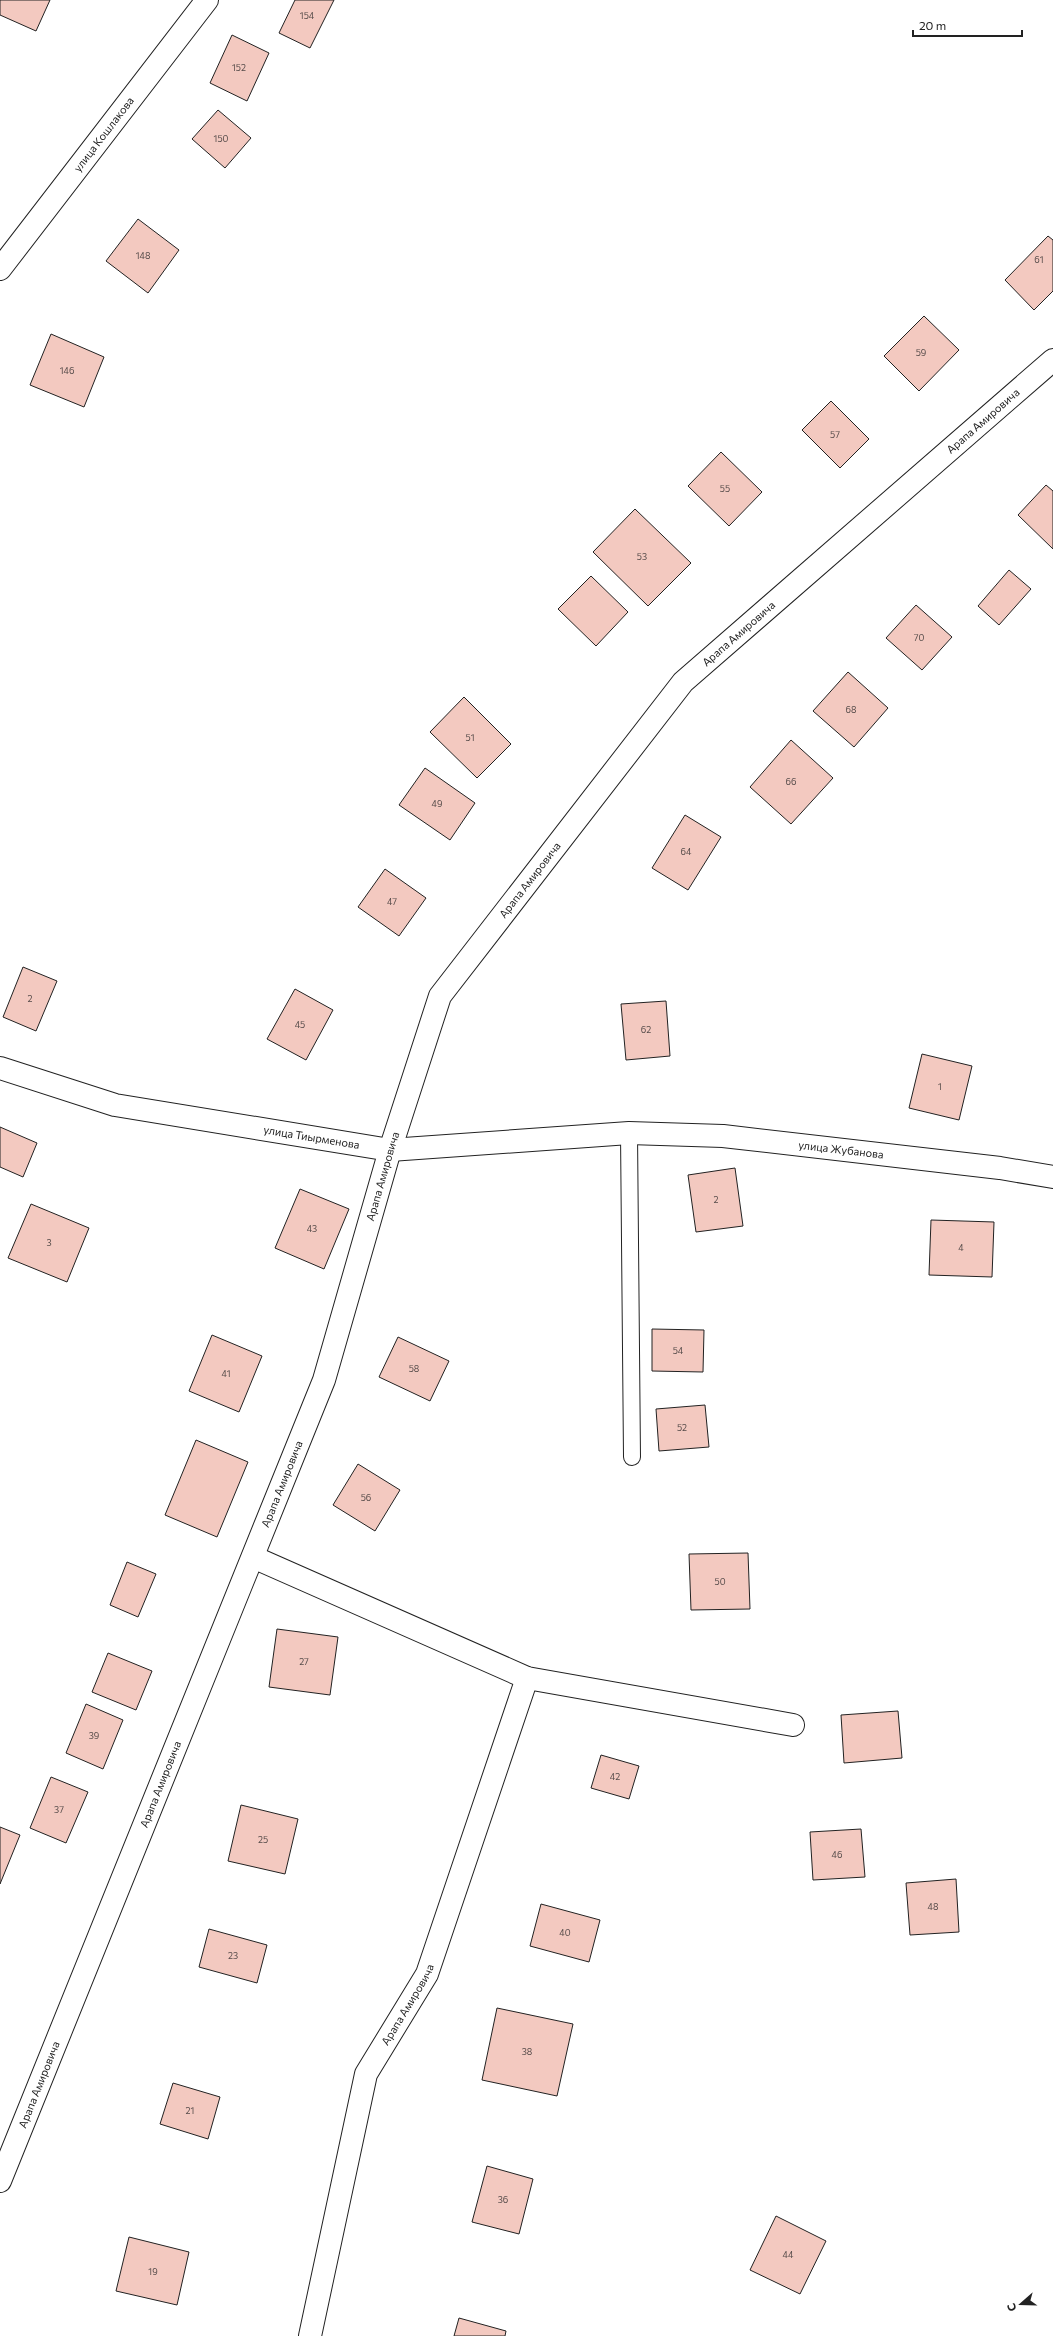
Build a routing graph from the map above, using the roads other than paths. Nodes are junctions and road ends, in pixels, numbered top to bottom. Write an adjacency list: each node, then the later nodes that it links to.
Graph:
1 (207, 0): 2 (street, улица Кошлакова)
2 (0, 269)
3 (1053, 360): 6 (street, Арапа Амировича)
4 (0, 1068): 6 (street, улица Тиырменова)
5 (629, 1132): 6 (street, улица Тиырменова); 7 (street, улица Жубанова); 8 (lane)
6 (390, 1150): 9 (street, Арапа Амировича)
7 (1053, 1177)
8 (632, 1456)
9 (253, 1556): 10 (street); 12 (street, Арапа Амировича)
10 (526, 1678): 11 (street); 13 (street, Арапа Амировича)
11 (793, 1725)
12 (0, 2181)
13 (310, 2336)

